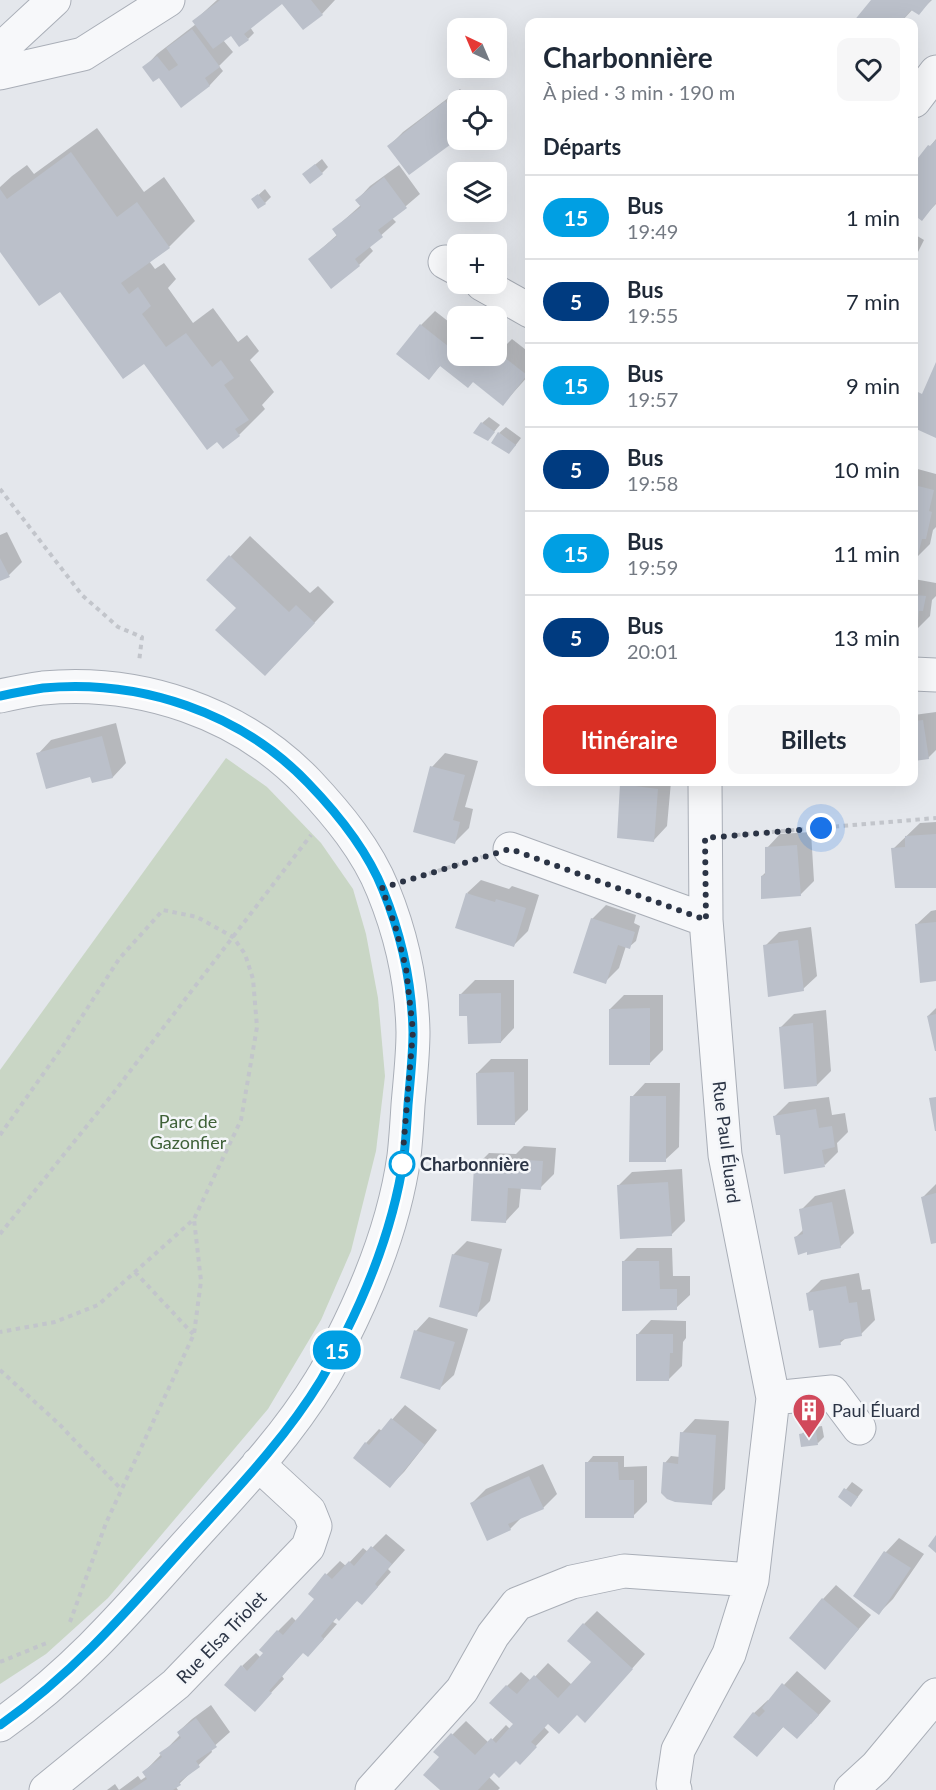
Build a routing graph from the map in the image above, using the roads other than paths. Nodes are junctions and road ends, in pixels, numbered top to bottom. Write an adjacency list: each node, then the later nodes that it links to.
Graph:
1 (54, 0): 3 (street)
2 (168, 0): 5 (street)
3 (0, 50)
4 (936, 72): 6 (street)
5 (0, 73)
6 (918, 96)
7 (500, 294): 8 (street)
8 (525, 308)
9 (918, 674): 10 (street)
10 (936, 675)
11 (0, 696): 17 (street)
12 (705, 786): 14 (street, Rue Paul Éluard)
13 (510, 849): 14 (street)
14 (706, 920): 15 (street, Rue Paul Éluard)
15 (773, 1398): 16 (street); 18 (street, Rue Paul Éluard)
16 (859, 1428)
17 (258, 1464): 20 (street); 21 (street, Rue Elsa Triolet)
18 (752, 1580): 22 (street); 23 (street, Rue Paul Éluard)
19 (936, 1695): 24 (street)
20 (0, 1725)
21 (46, 1790)
22 (372, 1790)
23 (675, 1790)
24 (851, 1790)

